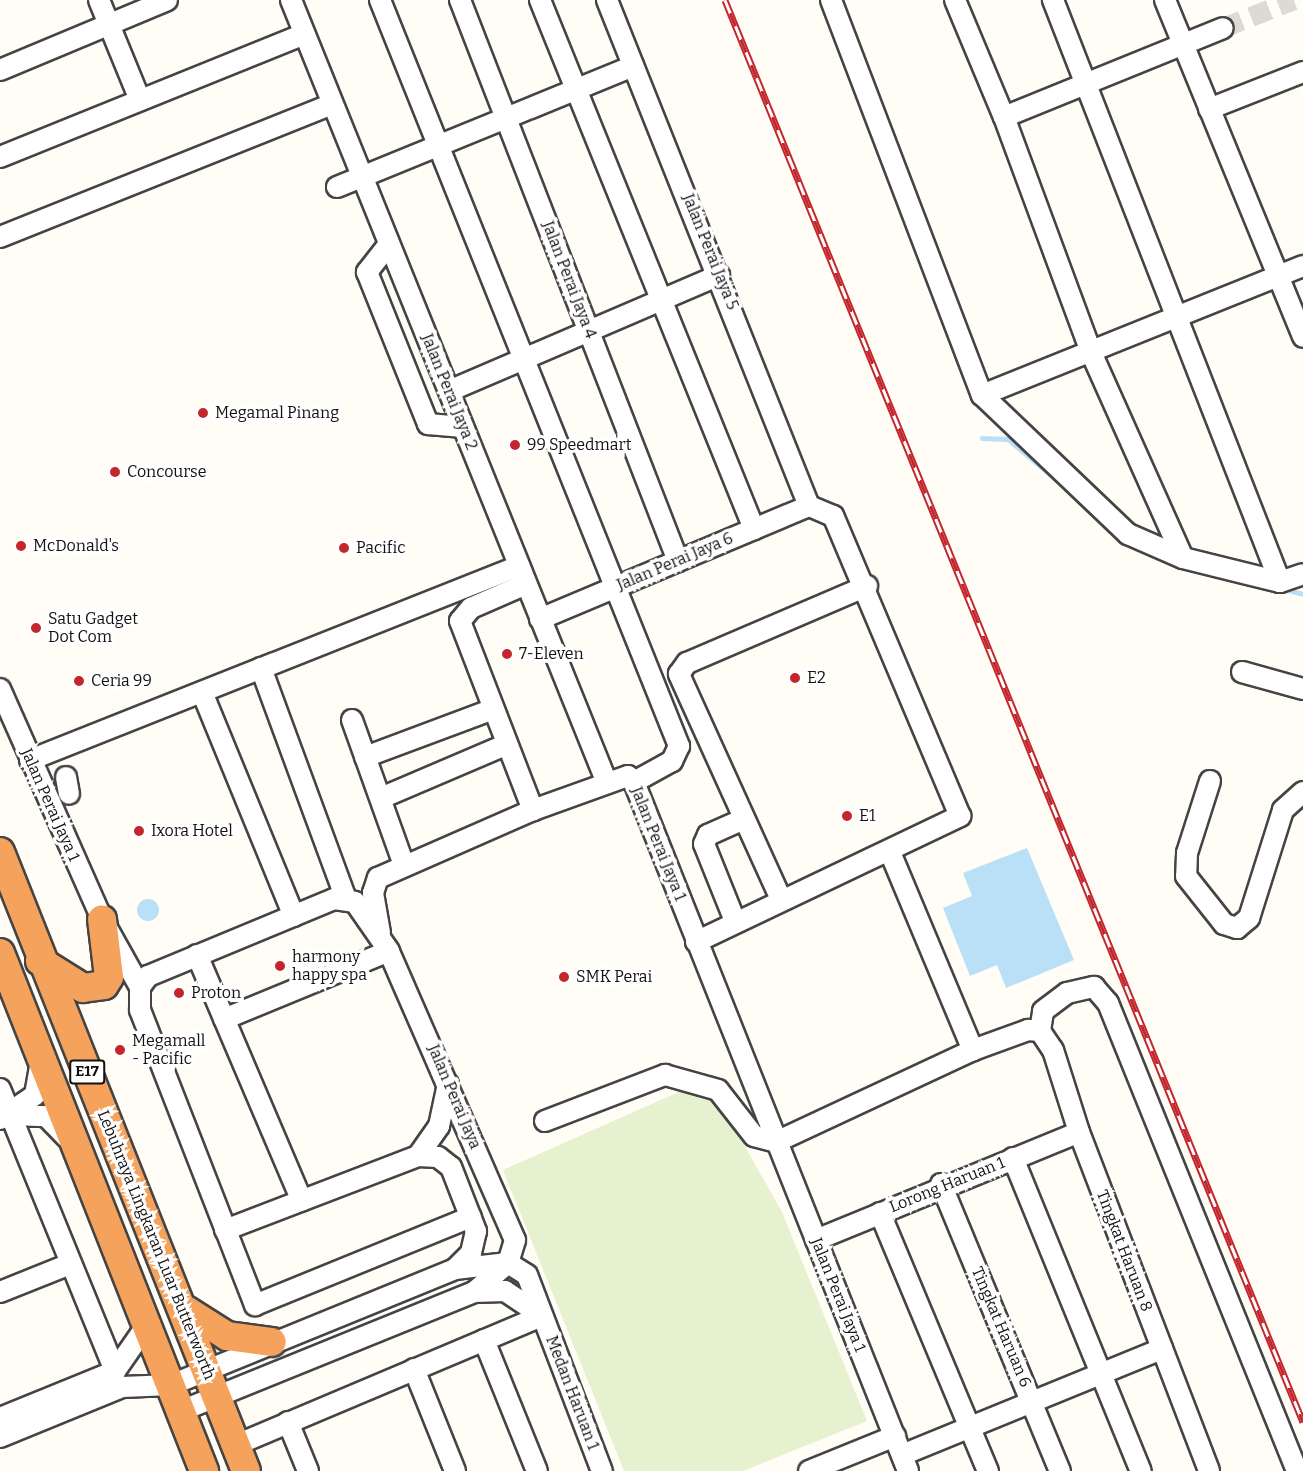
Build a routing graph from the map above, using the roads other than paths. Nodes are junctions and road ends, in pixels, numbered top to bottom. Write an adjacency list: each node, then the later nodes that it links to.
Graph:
1 (99, 0): 12 (street)
2 (167, 0): 12 (street)
3 (291, 0): 14 (street, Jalan Perai Jaya 2)
4 (380, 0): 26 (street)
5 (460, 0): 25 (street, Jalan Perai Jaya 4)
6 (540, 0): 20 (street)
7 (607, 0): 16 (street, Jalan Perai Jaya 5)
8 (831, 0): 42 (street)
9 (955, 0): 24 (street)
10 (1053, 0): 19 (street)
11 (1165, 0): 15 (street)
12 (109, 24): 17 (street); 21 (street)
13 (1223, 28): 15 (street)
14 (304, 34): 21 (street); 22 (street, Jalan Perai Jaya 2)
15 (1182, 45): 19 (street); 23 (street)
16 (633, 66): 20 (street); 33 (street, Jalan Perai Jaya 5)
17 (0, 70)
18 (1303, 72): 23 (street)
19 (1088, 86): 24 (street); 36 (street)
20 (576, 89): 25 (street); 35 (street)
21 (140, 100): 27 (street)
22 (332, 104): 28 (street, Jalan Perai Jaya 2); 30 (street)
23 (1209, 109): 34 (street)
24 (1004, 117): 39 (street)
25 (506, 118): 26 (street); 37 (street, Jalan Perai Jaya 4)
26 (434, 147): 28 (street); 40 (street)
27 (0, 157)
28 (362, 176): 29 (street); 31 (street, Jalan Perai Jaya 2)
29 (337, 187)
30 (0, 237)
31 (389, 244): 41 (street, Jalan Perai Jaya 2); 43 (street)
32 (1303, 266): 34 (street)
33 (719, 275): 35 (street); 44 (street, Jalan Perai Jaya 5)
34 (1279, 276): 36 (street); 38 (street)
35 (663, 299): 37 (street); 45 (street)
36 (1178, 318): 39 (street); 50 (street)
37 (589, 331): 40 (street); 47 (street, Jalan Perai Jaya 4)
38 (1303, 337)
39 (1090, 352): 42 (street); 46 (street)
40 (520, 360): 41 (street); 52 (street)
41 (448, 391): 43 (street, Jalan Perai Jaya 2)
42 (981, 395): 46 (street)
43 (463, 427): 49 (street, Jalan Perai Jaya 2)
44 (809, 506): 45 (street, Jalan Perai Jaya 6); 51 (street)
45 (754, 529): 47 (street, Jalan Perai Jaya 6)
46 (1183, 558): 50 (street)
47 (678, 561): 52 (street, Jalan Perai Jaya 6)
48 (1303, 574): 50 (street)
49 (523, 575): 53 (street, Jalan Perai Jaya 2); 54 (street); 59 (street)
50 (1280, 582)
51 (867, 586): 70 (street); 72 (street)
52 (614, 588): 53 (street, Jalan Perai Jaya 6); 65 (street)
53 (540, 618): 66 (street, Jalan Perai Jaya 2)
54 (261, 668): 58 (street); 75 (street)
55 (1242, 672): 56 (street)
56 (1303, 689)
57 (0, 690): 63 (street, Jalan Perai Jaya 1)
58 (202, 692): 63 (street); 76 (street)
59 (491, 710): 61 (street); 62 (street)
60 (352, 720): 62 (street)
61 (505, 745): 68 (street); 69 (street)
62 (365, 758): 68 (street)
63 (30, 760): 77 (street, Jalan Perai Jaya 1)
64 (1210, 781): 67 (street)
65 (634, 782): 66 (street, Jalan Perai Jaya 1); 80 (street, Jalan Perai Jaya 1)
66 (607, 783): 69 (street, Jalan Perai Jaya 1)
67 (1303, 792)
68 (381, 798): 73 (street)
69 (533, 810): 73 (street, Jalan Perai Jaya 1)
70 (744, 819): 74 (street); 78 (street)
71 (0, 852): 84 (highway, Lebuhraya Lingkaran Luar Butterworth / E17)
72 (890, 852): 74 (street); 88 (street)
73 (404, 865): 79 (street, Jalan Perai Jaya 1)
74 (780, 897): 78 (street)
75 (346, 899): 76 (street); 79 (street)
76 (294, 916): 83 (street)
77 (102, 920): 84 (highway); 85 (street)
78 (735, 921): 80 (street)
79 (380, 933): 81 (street, Jalan Perai Jaya)
80 (696, 942): 95 (street, Jalan Perai Jaya 1)
81 (389, 951): 86 (street); 90 (street, Jalan Perai Jaya)
82 (0, 953): 89 (highway, E17)
83 (197, 955): 85 (street); 86 (street)
84 (40, 961): 112 (highway, Lebuhraya Lingkaran Luar Butterworth / E17)
85 (140, 987): 103 (street)
86 (224, 1019): 100 (street)
87 (1040, 1031): 88 (street); 94 (street, Tingkat Haruan 8); 143 (street)
88 (973, 1050): 95 (street)
89 (41, 1059): 92 (street); 96 (highway, E17)
90 (448, 1084): 97 (street); 104 (street, Jalan Perai Jaya)
91 (0, 1089): 92 (street)
92 (5, 1117): 96 (street); 107 (street)
93 (545, 1121): 95 (street)
94 (1079, 1132): 98 (street, Lorong Haruan 1); 117 (street, Tingkat Haruan 8)
95 (776, 1142): 105 (street, Jalan Perai Jaya 1)
96 (75, 1147): 114 (highway, E17)
97 (418, 1156): 100 (street); 102 (street)
98 (1013, 1158): 99 (street, Lorong Haruan 1); 120 (street)
99 (941, 1184): 101 (street, Lorong Haruan 1); 123 (street, Tingkat Haruan 6)
100 (302, 1201): 103 (street)
101 (880, 1213): 105 (street, Lorong Haruan 1); 126 (street)
102 (471, 1216): 103 (street); 108 (street)
103 (225, 1230)
104 (515, 1240): 106 (street); 109 (street, Jalan Perai Jaya)
105 (816, 1240): 127 (street, Jalan Perai Jaya 1)
106 (508, 1263): 108 (street); 109 (street); 111 (street)
107 (70, 1264): 110 (street); 119 (street)
108 (454, 1269): 116 (street)
109 (527, 1275): 113 (street, Medan Haruan 1)
110 (0, 1292)
111 (474, 1292): 113 (street, Medan Haruan 1); 121 (street)
112 (186, 1310): 116 (highway); 121 (highway, Lebuhraya Lingkaran Luar Butterworth / E17)
113 (542, 1316): 115 (street); 137 (street, Medan Haruan 1)
114 (147, 1325): 119 (street); 122 (highway, E17)
115 (484, 1340): 118 (street); 136 (street)
116 (272, 1342): 121 (street)
117 (1162, 1349): 120 (street); 142 (street, Tingkat Haruan 8)
118 (414, 1369): 125 (street); 135 (street)
119 (115, 1371): 124 (street)
120 (1100, 1376): 123 (street); 141 (street)
121 (212, 1383): 122 (street); 122 (street); 129 (highway, Lebuhraya Lingkaran Luar Butterworth / E17)
122 (176, 1398): 128 (street); 132 (highway, E17)
123 (1032, 1401): 126 (street); 140 (street, Tingkat Haruan 6)
124 (0, 1418)
125 (288, 1422): 129 (street); 134 (street)
126 (969, 1426): 130 (street); 139 (street)
127 (895, 1436): 130 (street, Jalan Perai Jaya 1); 131 (street)
128 (0, 1437)
129 (236, 1445): 133 (highway, Lebuhraya Lingkaran Luar Butterworth / E17)
130 (905, 1463)
131 (834, 1466): 138 (street)
132 (204, 1471)
133 (246, 1471)
134 (308, 1471)
135 (455, 1471)
136 (537, 1471)
137 (602, 1471)
138 (809, 1471)
139 (988, 1471)
140 (1060, 1471)
141 (1141, 1471)
142 (1209, 1471)
143 (1297, 1471)

